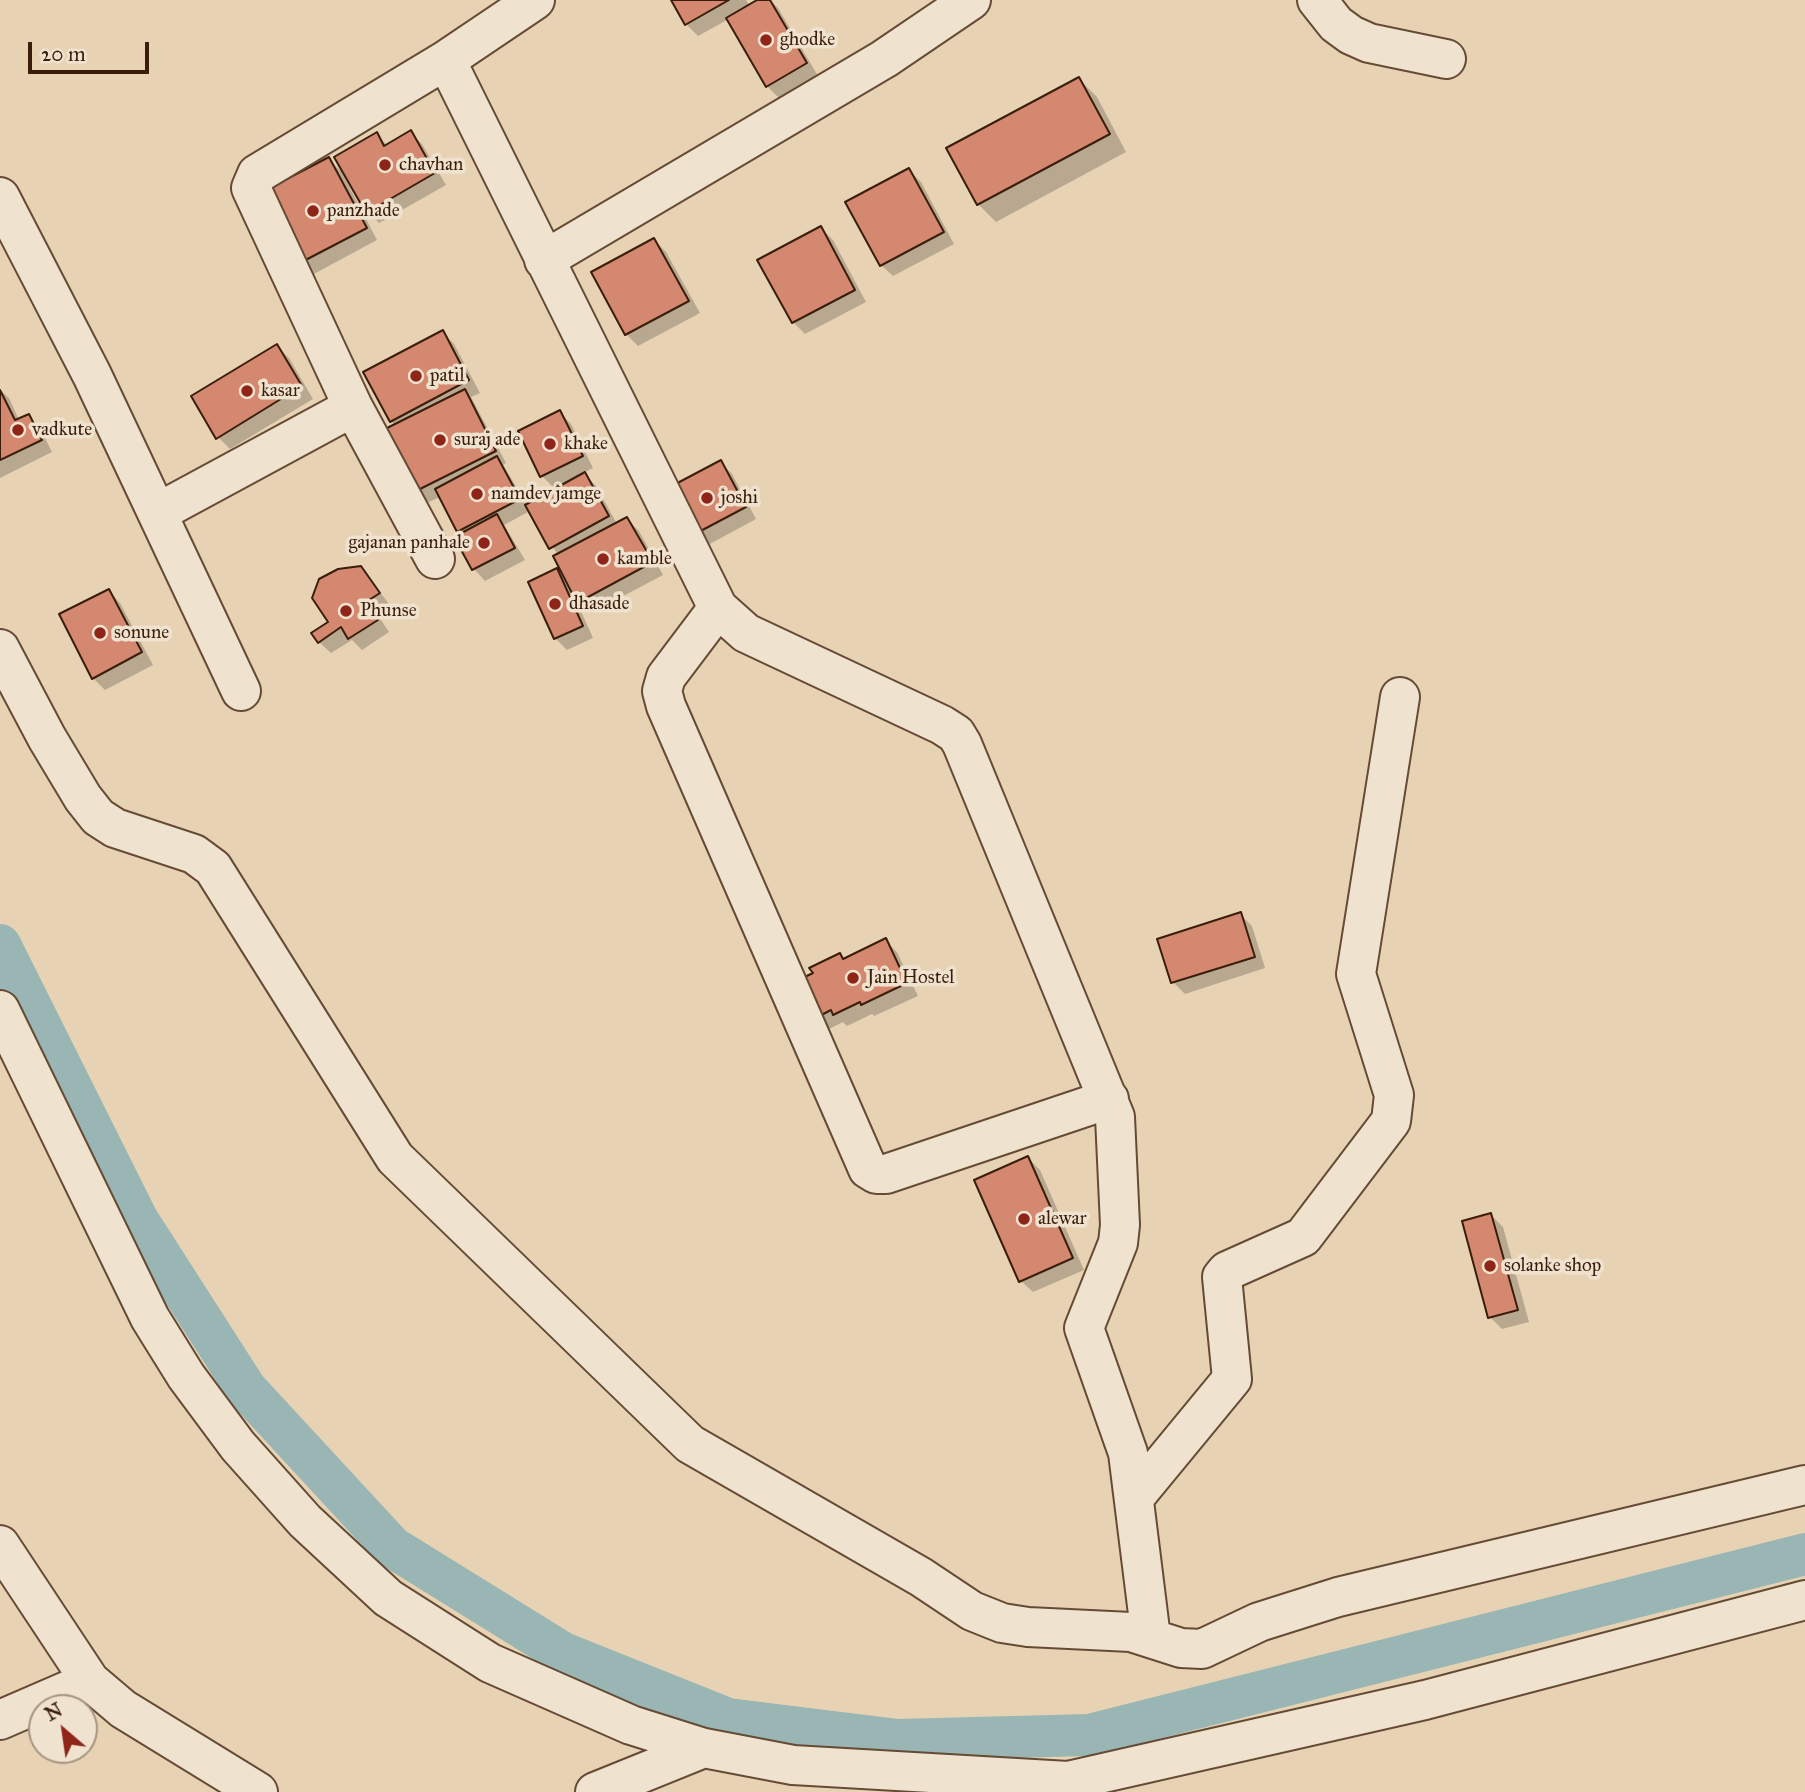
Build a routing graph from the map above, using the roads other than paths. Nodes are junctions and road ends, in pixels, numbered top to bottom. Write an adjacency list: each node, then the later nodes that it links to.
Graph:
1 (535, 0): 5 (street)
2 (971, 0): 7 (street)
3 (1317, 0): 4 (street)
4 (1446, 59)
5 (446, 60): 7 (street); 8 (street)
6 (0, 198): 9 (street)
7 (544, 260): 11 (street)
8 (353, 407): 9 (street); 10 (street)
9 (157, 513): 13 (street)
10 (435, 559)
11 (718, 608): 16 (street); 16 (street)
12 (0, 649): 21 (street)
13 (241, 691)
14 (1400, 697): 18 (street)
15 (0, 1010): 24 (street)
16 (1110, 1099): 18 (street)
17 (1805, 1485): 21 (street)
18 (1134, 1498): 21 (street)
19 (0, 1545): 22 (street)
20 (1805, 1600): 26 (street)
21 (1151, 1638)
22 (90, 1681): 23 (street); 27 (street)
23 (0, 1720)
24 (704, 1748): 25 (street); 28 (street)
25 (822, 1779): 26 (street)
26 (1069, 1786)
27 (258, 1792)
28 (595, 1792)

